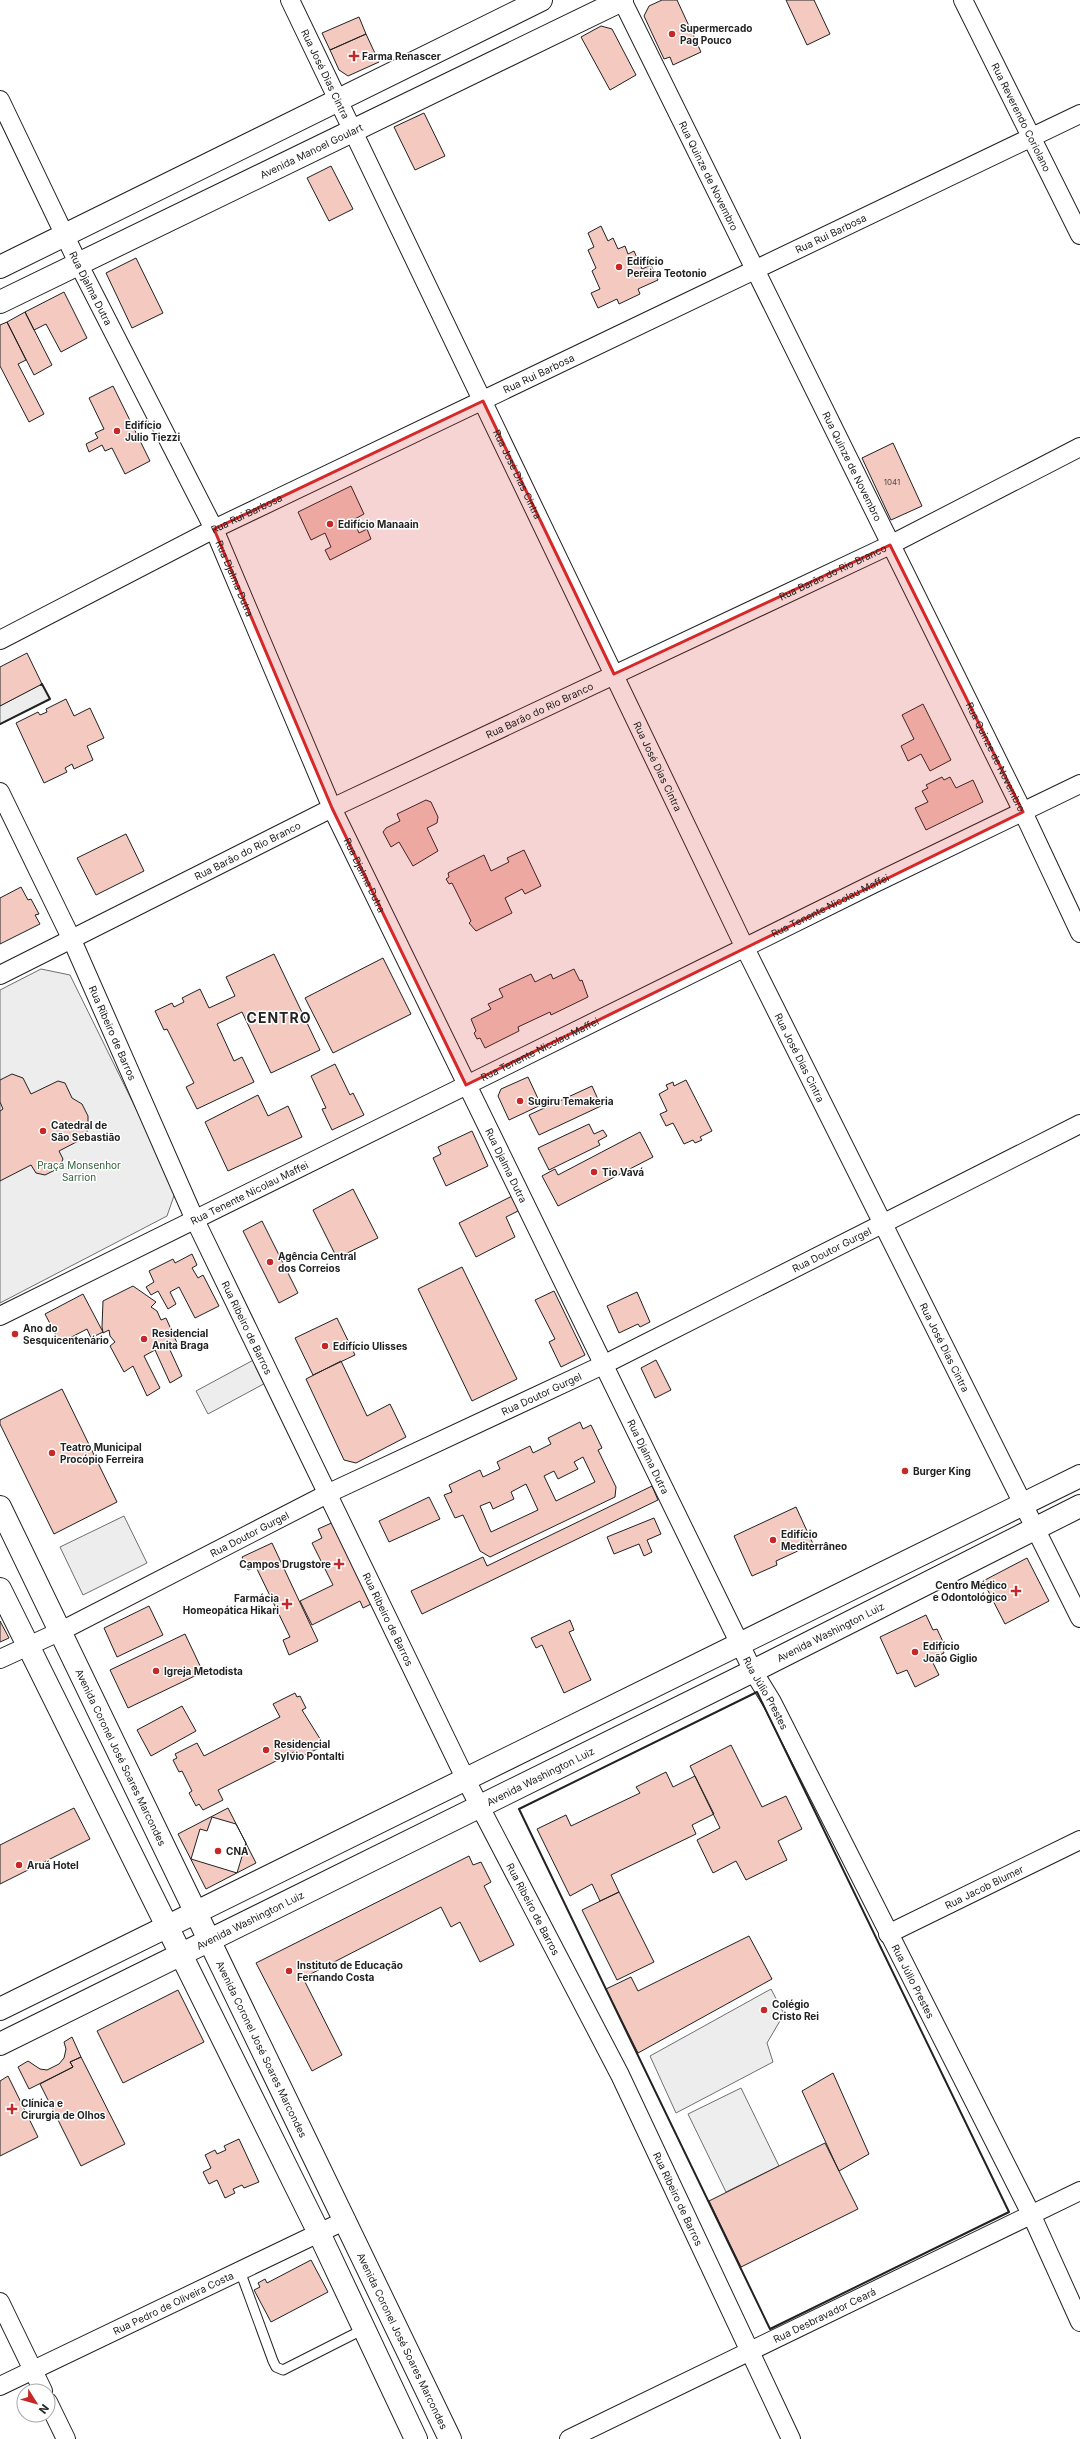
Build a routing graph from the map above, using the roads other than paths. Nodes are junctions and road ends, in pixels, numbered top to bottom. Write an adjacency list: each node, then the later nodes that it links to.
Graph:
1 (290, 0): 6 (street, Rua José Dias Cintra)
2 (541, 0): 6 (main road)
3 (622, 0): 8 (main road, Avenida Manoel Goulart); 14 (street, Rua Quinze de Novembro)
4 (963, 0): 9 (street, Rua Reverendo Coriolano)
5 (0, 100): 11 (street, Rua Djalma Dutra)
6 (338, 102): 8 (street, Rua José Dias Cintra); 11 (main road)
7 (1080, 114): 9 (street, Rua Rui Barbosa)
8 (353, 130): 12 (main road, Avenida Manoel Goulart); 16 (street, Rua José Dias Cintra)
9 (1031, 138): 10 (street, Rua Reverendo Coriolano); 14 (street, Rua Rui Barbosa)
10 (1080, 235)
11 (65, 236): 12 (street, Rua Djalma Dutra); 13 (main road)
12 (78, 263): 15 (main road, Avenida Manoel Goulart); 18 (street, Rua Djalma Dutra)
13 (0, 267)
14 (755, 269): 16 (street, Rua Rui Barbosa); 19 (street, Rua Quinze de Novembro)
15 (0, 302)
16 (483, 400): 18 (street, Rua Rui Barbosa); 21 (street, Rua José Dias Cintra)
17 (1080, 447): 19 (street, Rua Barão do Rio Branco)
18 (214, 529): 20 (street, Rua Rui Barbosa); 24 (street, Rua Djalma Dutra)
19 (890, 545): 21 (street, Rua Barão do Rio Branco); 25 (street, Rua Quinze de Novembro)
20 (0, 640)
21 (614, 674): 24 (street, Rua Barão do Rio Branco); 28 (street, Rua José Dias Cintra)
22 (1080, 784): 25 (street, Rua Tenente Nicolau Maffei)
23 (0, 792): 27 (street, Rua Ribeiro de Barros)
24 (332, 808): 27 (street, Rua Barão do Rio Branco); 30 (street, Rua Djalma Dutra)
25 (1023, 812): 26 (street, Rua Quinze de Novembro); 28 (street, Rua Tenente Nicolau Maffei)
26 (1080, 933)
27 (72, 940): 29 (street, Rua Barão do Rio Branco); 32 (street, Rua Ribeiro de Barros)
28 (745, 948): 30 (street, Rua Tenente Nicolau Maffei); 33 (street, Rua José Dias Cintra)
29 (0, 975)
30 (466, 1085): 32 (street, Rua Tenente Nicolau Maffei); 35 (street, Rua Djalma Dutra)
31 (1080, 1124): 33 (street, Rua Doutor Gurgel)
32 (195, 1220): 34 (street, Rua Tenente Nicolau Maffei); 37 (street, Rua Ribeiro de Barros)
33 (884, 1223): 35 (street, Rua Doutor Gurgel); 38 (street, Rua José Dias Cintra)
34 (0, 1316)
35 (605, 1364): 37 (street, Rua Doutor Gurgel); 45 (street, Rua Djalma Dutra)
36 (1080, 1476): 38 (main road)
37 (329, 1493): 44 (street, Rua Doutor Gurgel); 49 (street, Rua Ribeiro de Barros)
38 (1024, 1505): 41 (street, Rua José Dias Cintra); 45 (main road)
39 (1080, 1506): 41 (main road, Avenida Washington Luiz)
40 (0, 1507): 44 (main road, Avenida Coronel José Soares Marcondes)
41 (1036, 1528): 43 (street, Rua José Dias Cintra); 48 (main road, Avenida Washington Luiz)
42 (0, 1589): 46 (main road)
43 (1080, 1618)
44 (61, 1631): 46 (street, Rua Doutor Gurgel); 52 (main road, Avenida Coronel José Soares Marcondes)
45 (740, 1644): 48 (street, Rua Júlio Prestes); 49 (main road)
46 (29, 1645): 47 (street, Rua Doutor Gurgel); 53 (main road)
47 (0, 1659)
48 (753, 1671): 50 (main road, Avenida Washington Luiz); 54 (street, Rua Júlio Prestes)
49 (466, 1780): 50 (street, Rua Ribeiro de Barros); 52 (main road)
50 (480, 1806): 55 (main road, Avenida Washington Luiz); 67 (street, Rua Ribeiro de Barros)
51 (1080, 1840): 54 (street, Rua Jacob Blumer)
52 (197, 1913): 53 (main road); 55 (main road, Avenida Coronel José Soares Marcondes)
53 (168, 1927): 56 (main road); 57 (main road)
54 (888, 1934): 60 (street, Rua Júlio Prestes)
55 (209, 1941): 56 (main road, Avenida Washington Luiz); 61 (main road, Avenida Coronel José Soares Marcondes)
56 (181, 1955): 58 (main road, Avenida Washington Luiz); 62 (main road)
57 (0, 2009)
58 (0, 2044)
59 (1080, 2191): 60 (street, Rua Desbravador Ceará)
60 (1032, 2216): 65 (street, Rua Júlio Prestes); 67 (street, Rua Desbravador Ceará)
61 (346, 2220): 62 (street, Rua Pedro de Oliveira Costa); 74 (main road, Avenida Coronel José Soares Marcondes)
62 (319, 2234): 63 (street, Rua Pedro de Oliveira Costa); 66 (main road)
63 (240, 2271): 66 (lane); 68 (street, Rua Pedro de Oliveira Costa)
64 (0, 2302): 68 (street)
65 (1080, 2322)
66 (364, 2329): 73 (main road)
67 (749, 2351): 75 (street, Rua Desbravador Ceará); 76 (street, Rua Ribeiro de Barros)
68 (32, 2369): 69 (street); 70 (street, Rua Pedro de Oliveira Costa)
69 (39, 2383)
70 (0, 2386)
71 (56, 2418): 72 (street)
72 (66, 2439)
73 (416, 2439)
74 (450, 2439)
75 (569, 2439)
76 (792, 2439)

